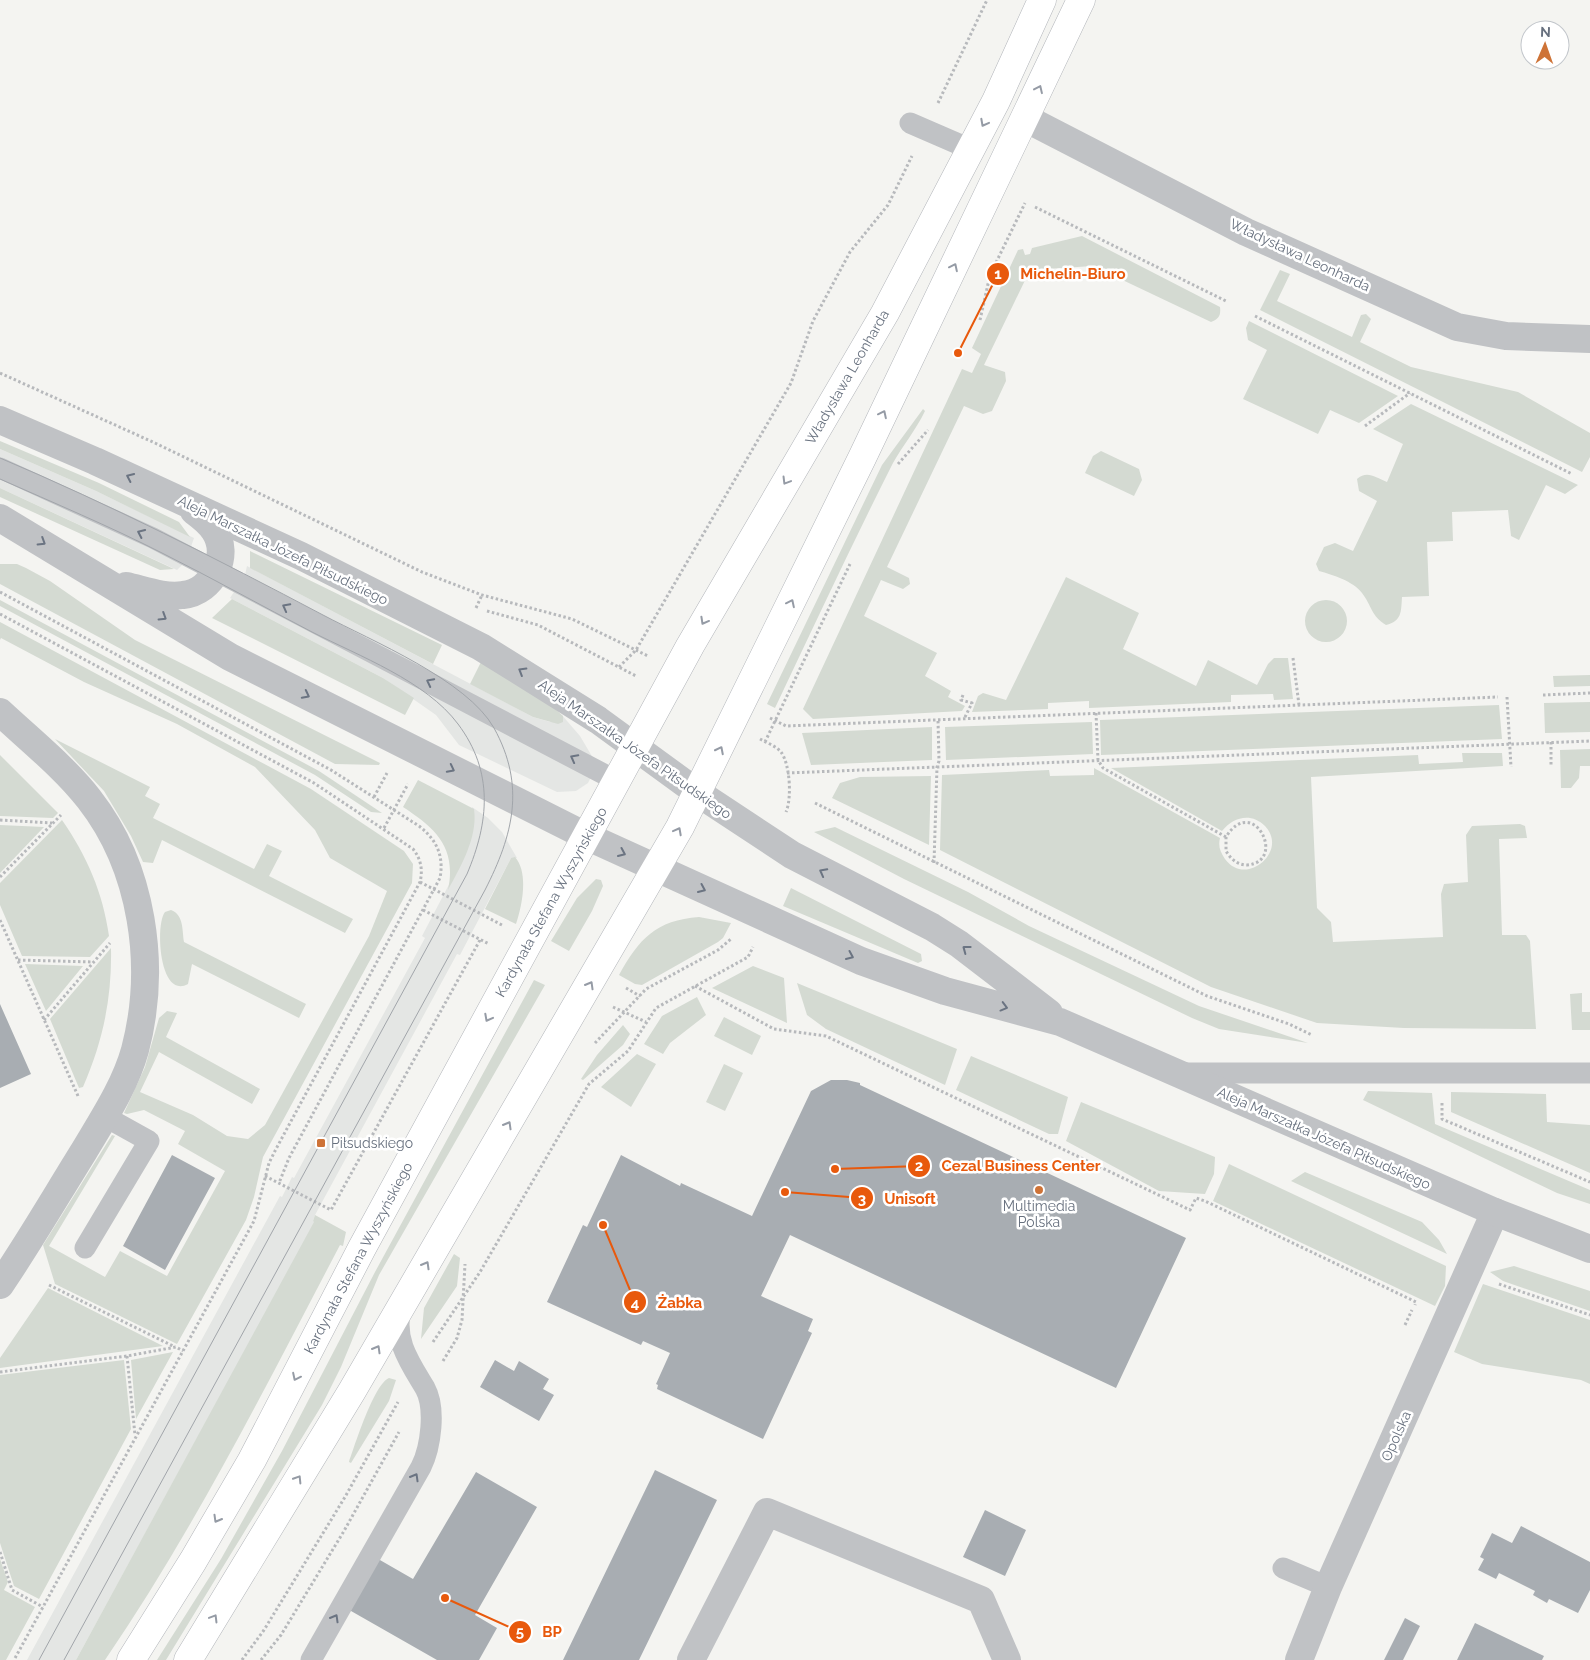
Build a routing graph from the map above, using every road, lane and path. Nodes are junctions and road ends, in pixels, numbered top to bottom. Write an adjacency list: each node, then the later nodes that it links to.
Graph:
1 (987, 0): 4 (path)
2 (1042, 0): 8 (main road, Władysława Leonharda, one-way to 8)
3 (1081, 0): 5 (main road, one-way to 3)
4 (936, 107)
5 (1025, 118): 14 (street, Władysława Leonharda); 60 (main road, one-way to 5)
6 (910, 123): 8 (lane)
7 (916, 148): 30 (path)
8 (970, 149): 51 (main road, Władysława Leonharda, one-way to 51)
9 (1025, 203): 13 (path)
10 (1035, 207): 11 (path)
11 (1226, 301)
12 (1255, 316): 16 (path)
13 (980, 320)
14 (1590, 339)
15 (0, 373): 30 (path)
16 (1410, 394): 18 (path); 22 (path)
17 (0, 420): 23 (street, Aleja Marszałka Józefa Piłsudskiego, one-way to 17)
18 (1365, 426)
19 (928, 430): 21 (path)
20 (0, 468): 26 (lane, one-way to 20)
21 (894, 472)
22 (1572, 474)
23 (174, 498): 26 (street); 51 (street, Aleja Marszałka Józefa Piłsudskiego, one-way to 23)
24 (0, 518): 27 (street, Aleja Marszałka Józefa Piłsudskiego, one-way to 27)
25 (851, 561): 44 (path)
26 (217, 571): 27 (street); 59 (lane, one-way to 26)
27 (107, 582): 69 (street, Aleja Marszałka Józefa Piłsudskiego, one-way to 69)
28 (0, 592): 61 (path)
29 (0, 614): 68 (path)
30 (636, 650): 31 (path); 33 (path)
31 (650, 657)
32 (1293, 658): 39 (path)
33 (619, 667)
34 (1590, 694): 36 (path)
35 (963, 695): 43 (path)
36 (1543, 695)
37 (1507, 697): 50 (path)
38 (1498, 698): 39 (path)
39 (1299, 705): 41 (path)
40 (0, 712): 97 (street)
41 (1096, 713): 43 (path); 52 (path)
42 (768, 717): 44 (path)
43 (964, 719): 45 (path)
44 (775, 720): 45 (path); 48 (path)
45 (938, 720): 55 (path)
46 (753, 735): 48 (path)
47 (1590, 741): 49 (path)
48 (765, 742): 57 (path)
49 (1551, 742): 50 (path); 54 (path)
50 (1510, 743): 52 (path); 56 (path)
51 (636, 746): 59 (main road, Kardynała Stefana Wyszyńskiego); 60 (street, Aleja Marszałka Józefa Piłsudskiego)
52 (1098, 760): 55 (path); 70 (path)
53 (391, 766): 61 (path)
54 (1551, 766)
55 (937, 767): 57 (path); 71 (path)
56 (1511, 767)
57 (787, 773): 65 (path)
58 (411, 777): 63 (path)
59 (617, 781): 69 (main road, Kardynała Stefana Wyszyńskiego)
60 (698, 793): 72 (main road, one-way to 60); 91 (street, Aleja Marszałka Józefa Piłsudskiego, one-way to 60)
61 (374, 797): 63 (path)
62 (814, 803): 71 (path)
63 (394, 810): 68 (path); 75 (path)
64 (65, 811): 67 (path)
65 (784, 816)
66 (0, 820): 67 (path)
67 (52, 823): 73 (path)
68 (384, 828): 74 (path)
69 (586, 836): 72 (street, Aleja Marszałka Józefa Piłsudskiego, one-way to 72); 123 (main road, Kardynała Stefana Wyszyńskiego, one-way to 123)
70 (1226, 837): 70 (path)
71 (934, 862): 92 (path)
72 (658, 869): 91 (street, Aleja Marszałka Józefa Piłsudskiego, one-way to 91); 109 (main road, one-way to 72)
73 (0, 877)
74 (420, 882): 75 (path); 98 (path)
75 (434, 890): 76 (path); 78 (path)
76 (423, 910): 80 (path); 100 (path)
77 (0, 920): 84 (path)
78 (505, 927)
79 (734, 934): 88 (path)
80 (480, 940): 83 (path); 100 (path)
81 (111, 942): 85 (path)
82 (754, 943): 86 (path)
83 (495, 947)
84 (18, 960): 85 (path); 89 (path)
85 (94, 962): 89 (path)
86 (694, 986): 90 (path); 111 (path)
87 (610, 1005): 88 (path)
88 (624, 1012): 90 (path); 93 (path)
89 (44, 1020): 97 (path)
90 (646, 1022): 108 (path)
91 (1060, 1022): 96 (street, Aleja Marszałka Józefa Piłsudskiego)
92 (1312, 1035)
93 (591, 1050)
94 (1441, 1073): 95 (lane); 96 (lane); 99 (path)
95 (1590, 1073)
96 (1178, 1074): 101 (street, Aleja Marszałka Józefa Piłsudskiego)
97 (93, 1110): 102 (lane); 106 (street)
98 (265, 1176): 100 (path); 113 (path)
99 (1590, 1182)
100 (279, 1183)
101 (1494, 1212): 103 (street, Aleja Marszałka Józefa Piłsudskiego); 120 (street, Opolska)
102 (85, 1248)
103 (1590, 1249)
104 (467, 1259): 108 (path)
105 (1496, 1283): 110 (path)
106 (0, 1285)
107 (49, 1286): 112 (path)
108 (463, 1296): 116 (path); 116 (path)
109 (401, 1308): 116 (lane); 124 (main road, one-way to 109)
110 (1590, 1315)
111 (1405, 1326)
112 (176, 1347): 113 (path); 114 (path)
113 (183, 1351): 117 (path)
114 (127, 1356): 115 (path); 117 (path)
115 (0, 1372)
116 (420, 1381): 125 (path); 126 (path); 127 (lane, one-way to 116)
117 (136, 1436): 121 (path)
118 (0, 1552): 121 (path)
119 (1283, 1568): 120 (lane)
120 (1328, 1587): 130 (street, Opolska)
121 (43, 1607): 122 (path)
122 (14, 1660)
123 (130, 1660)
124 (188, 1660)
125 (242, 1660)
126 (261, 1660)
127 (311, 1660)
128 (691, 1660): 129 (street)
129 (1008, 1660)
130 (1299, 1660)

